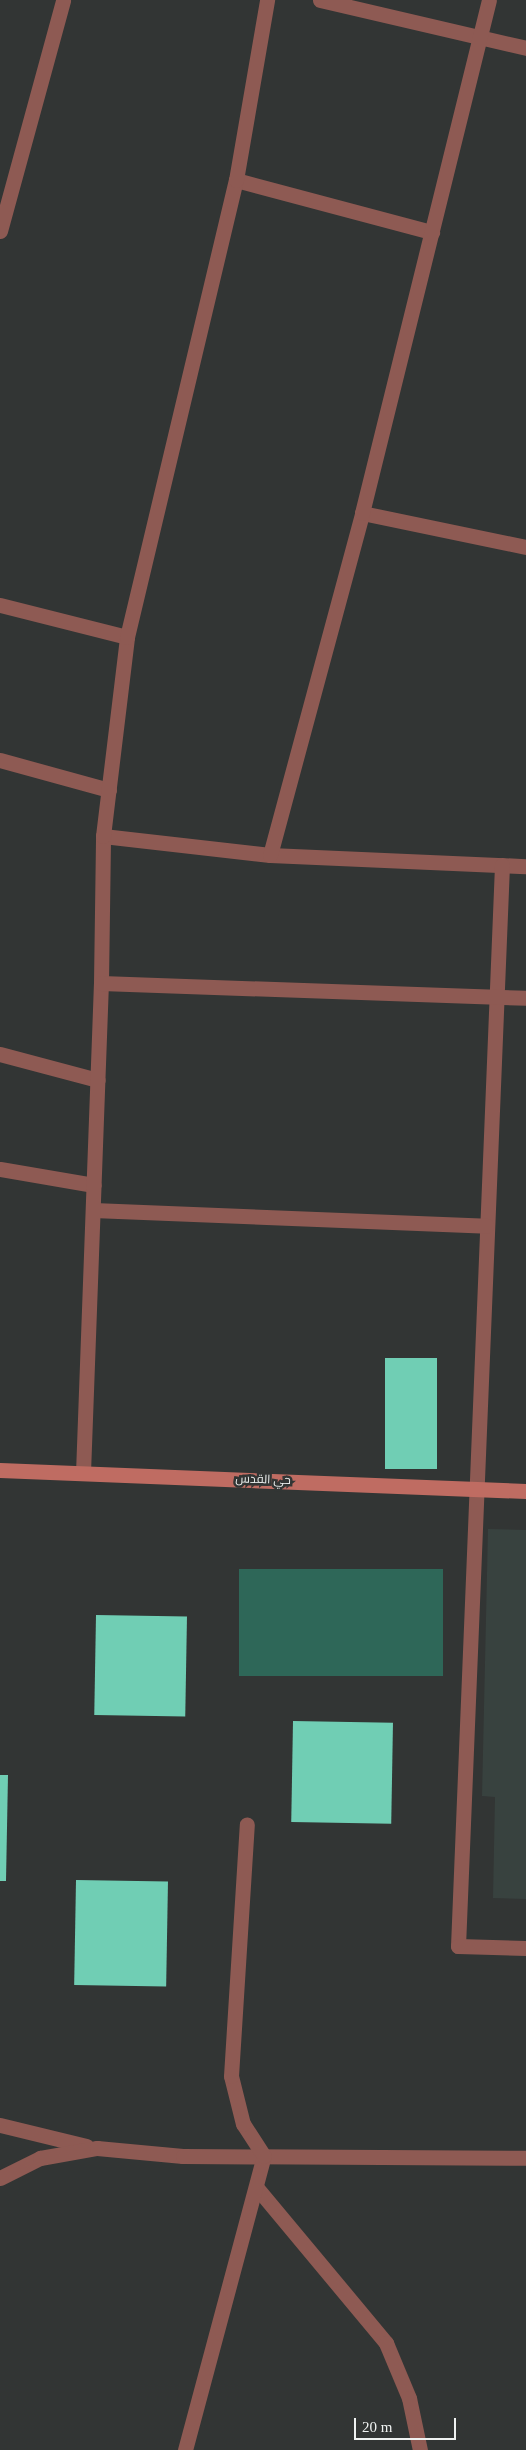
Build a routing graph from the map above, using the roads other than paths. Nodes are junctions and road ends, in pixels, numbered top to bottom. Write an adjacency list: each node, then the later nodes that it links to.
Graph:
1 (63, 0): 8 (street)
2 (268, 0): 7 (street)
3 (320, 0): 5 (street)
4 (489, 0): 5 (street)
5 (480, 37): 6 (street); 9 (street)
6 (526, 48)
7 (236, 180): 9 (street); 13 (street)
8 (0, 230)
9 (432, 232): 10 (street)
10 (362, 513): 11 (street); 17 (street)
11 (526, 547)
12 (0, 605): 13 (street)
13 (126, 637): 15 (street)
14 (0, 760): 15 (street)
15 (109, 790): 16 (street)
16 (104, 836): 17 (street); 20 (street)
17 (270, 855): 18 (street)
18 (502, 865): 19 (street); 21 (street)
19 (526, 866)
20 (102, 983): 21 (street); 24 (street)
21 (497, 997): 22 (street); 28 (street)
22 (526, 998)
23 (0, 1054): 24 (street)
24 (98, 1080): 26 (street)
25 (0, 1169): 26 (street)
26 (94, 1185): 27 (street)
27 (93, 1210): 28 (street); 30 (street)
28 (487, 1226): 31 (street)
29 (0, 1470): 30 (street, حي القدس)
30 (83, 1473): 31 (street, حي القدس)
31 (477, 1489): 32 (street, حي القدس); 34 (street)
32 (526, 1491)
33 (247, 1824): 37 (street)
34 (526, 1948)
35 (0, 2125): 36 (street)
36 (97, 2148): 37 (street); 39 (street)
37 (264, 2156): 38 (street); 40 (street)
38 (526, 2158)
39 (0, 2178)
40 (257, 2188): 41 (street); 42 (street)
41 (185, 2450)
42 (420, 2450)

